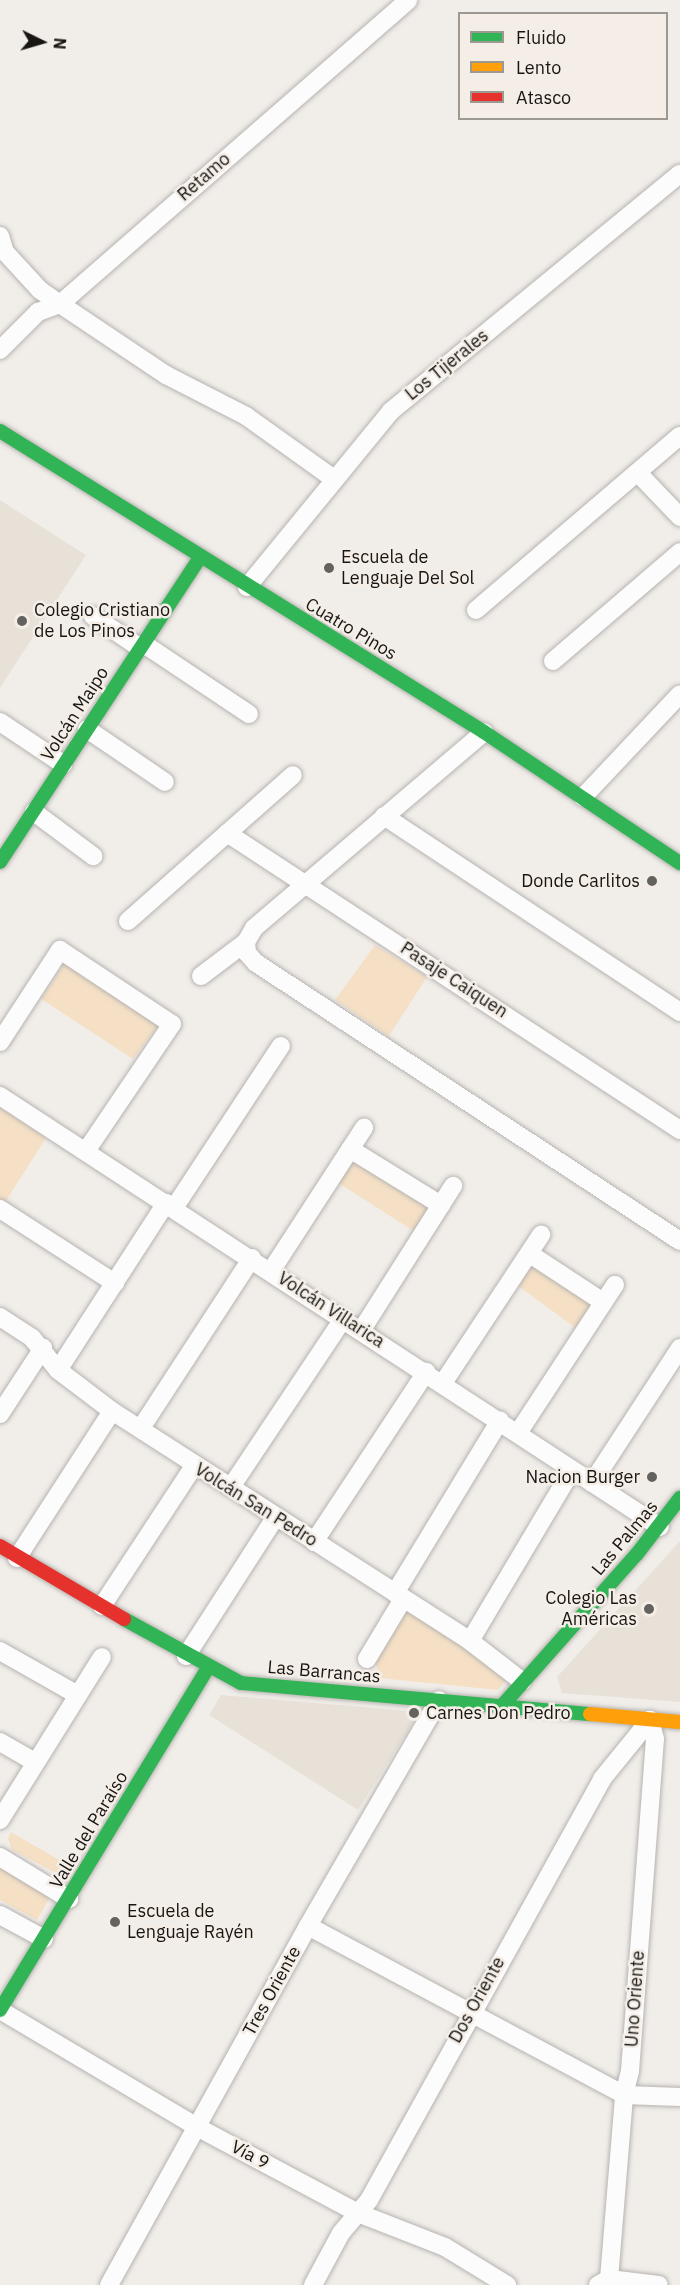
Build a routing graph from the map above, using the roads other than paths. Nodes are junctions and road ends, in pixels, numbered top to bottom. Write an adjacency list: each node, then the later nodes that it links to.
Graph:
1 (408, 0): 4 (street, Retamo)
2 (680, 174): 9 (street, Los Tijerales)
3 (0, 237): 4 (street)
4 (60, 304): 5 (street, Retamo); 9 (street)
5 (0, 350)
6 (0, 431): 12 (street, Cuatro Pinos)
7 (680, 436): 8 (street)
8 (638, 473): 10 (street); 14 (street)
9 (334, 479): 13 (street, Los Tijerales)
10 (680, 517)
11 (680, 552): 17 (street)
12 (200, 556): 13 (street, Cuatro Pinos); 16 (street, Volcán Maipo)
13 (247, 587): 22 (street, Cuatro Pinos)
14 (476, 610)
15 (93, 616): 16 (street)
16 (142, 646): 19 (street); 21 (street, Volcán Maipo)
17 (553, 661)
18 (677, 701): 26 (street)
19 (249, 714)
20 (0, 722): 23 (street)
21 (87, 729): 23 (street, Volcán Maipo); 25 (street)
22 (484, 732): 26 (street, Cuatro Pinos); 28 (street)
23 (63, 765): 27 (street, Volcán Maipo)
24 (294, 775): 29 (street)
25 (165, 782)
26 (583, 797): 32 (street, Cuatro Pinos)
27 (34, 812): 30 (street); 31 (street, Volcán Maipo)
28 (384, 816): 33 (street); 37 (street)
29 (228, 833): 33 (street, Pasaje Caiquen); 34 (street)
30 (93, 856)
31 (0, 862)
32 (680, 863)
33 (307, 883): 35 (street); 42 (street, Pasaje Caiquen)
34 (128, 921)
35 (246, 942): 36 (street); 50 (street)
36 (201, 976)
37 (680, 1012)
38 (0, 1042): 44 (street)
39 (281, 1047): 46 (street)
40 (0, 1096): 44 (street, Volcán Villarica)
41 (364, 1128): 43 (street)
42 (680, 1130)
43 (350, 1149): 47 (street); 53 (street)
44 (86, 1151): 46 (street, Volcán Villarica)
45 (453, 1186): 47 (street)
46 (170, 1205): 52 (street, Volcán Villarica); 54 (street)
47 (441, 1205): 59 (street)
48 (0, 1209): 54 (street)
49 (541, 1235): 51 (street)
50 (680, 1241)
51 (530, 1254): 56 (street); 64 (street)
52 (252, 1258): 53 (street, Volcán Villarica); 68 (street)
53 (271, 1270): 58 (street, Volcán Villarica)
54 (115, 1283): 62 (street)
55 (615, 1285): 56 (street)
56 (603, 1302): 69 (street)
57 (0, 1317): 60 (street, Volcán San Pedro)
58 (343, 1319): 59 (street, Volcán Villarica); 73 (street)
59 (361, 1331): 63 (street, Volcán Villarica)
60 (43, 1348): 62 (street, Volcán San Pedro); 66 (street)
61 (679, 1352): 72 (street)
62 (58, 1370): 65 (street, Volcán San Pedro)
63 (426, 1371): 64 (street, Volcán Villarica); 77 (street)
64 (443, 1383): 67 (street, Volcán Villarica)
65 (112, 1411): 68 (street, Volcán San Pedro); 79 (street)
66 (0, 1414)
67 (500, 1420): 69 (street, Volcán Villarica); 80 (street)
68 (141, 1428): 70 (street, Volcán San Pedro)
69 (518, 1433): 71 (street, Volcán Villarica)
70 (194, 1466): 73 (street, Volcán San Pedro); 81 (street)
71 (572, 1470): 72 (street, Volcán Villarica); 82 (street)
72 (592, 1483): 76 (street, Volcán Villarica)
73 (231, 1487): 75 (street, Volcán San Pedro)
74 (680, 1498): 76 (street, Las Palmas)
75 (275, 1518): 77 (street, Volcán San Pedro); 84 (street)
76 (660, 1527): 88 (street, Las Palmas)
77 (314, 1542): 80 (street, Volcán San Pedro)
78 (0, 1546): 79 (street, Las Barrancas)
79 (17, 1558): 81 (street, Las Barrancas)
80 (399, 1596): 82 (street, Volcán San Pedro); 86 (street)
81 (102, 1606): 84 (street, Las Barrancas)
82 (470, 1641): 88 (street, Volcán San Pedro)
83 (0, 1650): 89 (street)
84 (186, 1656): 87 (street, Las Barrancas)
85 (102, 1657): 89 (street)
86 (367, 1659)
87 (208, 1668): 90 (street, Las Barrancas); 98 (street, Valle del Paraíso)
88 (522, 1681): 91 (street, Las Palmas)
89 (76, 1694): 95 (street)
90 (439, 1700): 91 (street, Las Barrancas); 100 (street, Tres Oriente)
91 (501, 1707): 92 (street, Las Barrancas)
92 (650, 1720): 93 (street, Las Barrancas); 103 (street, Dos Oriente); 104 (street, Uno Oriente)
93 (680, 1722)
94 (0, 1742): 95 (street)
95 (35, 1762): 96 (street)
96 (0, 1820)
97 (0, 1857): 98 (street)
98 (69, 1899): 101 (street, Valle del Paraíso)
99 (0, 1915): 101 (street)
100 (308, 1926): 103 (street); 106 (street, Tres Oriente)
101 (44, 1939): 102 (street, Valle del Paraíso)
102 (0, 2010): 106 (street, Vía 9)
103 (471, 2011): 104 (street); 107 (street, Dos Oriente)
104 (624, 2095): 105 (street); 108 (street, Uno Oriente)
105 (680, 2097)
106 (197, 2127): 107 (street, Vía 9); 109 (street, Tres Oriente)
107 (357, 2212): 110 (street, Dos Oriente); 111 (street, Vía 9)
108 (604, 2282): 112 (street)
109 (109, 2285)
110 (313, 2285)
111 (507, 2285)
112 (659, 2285)

